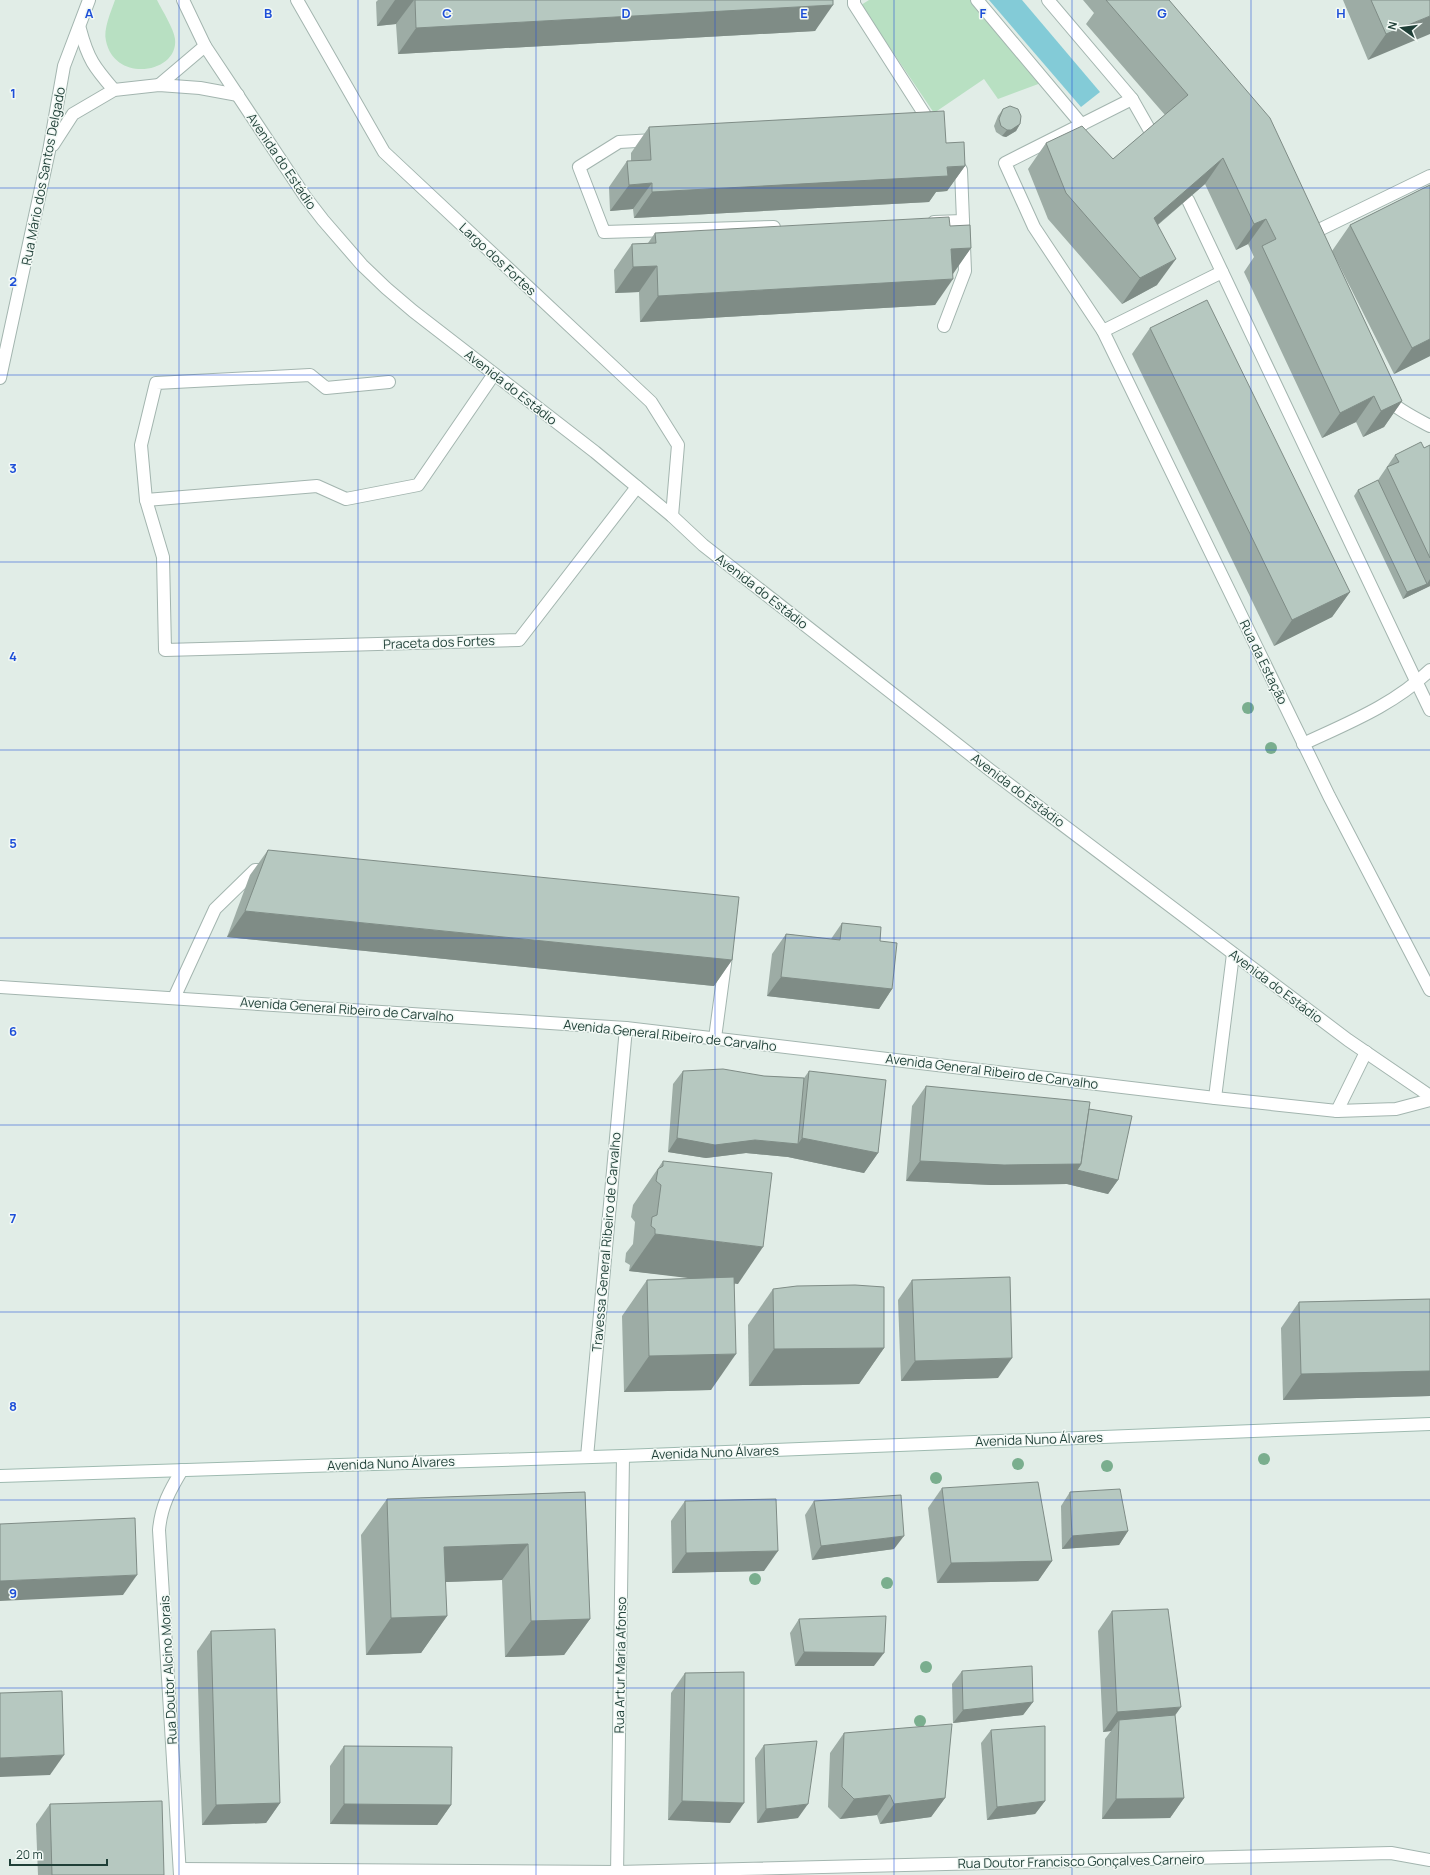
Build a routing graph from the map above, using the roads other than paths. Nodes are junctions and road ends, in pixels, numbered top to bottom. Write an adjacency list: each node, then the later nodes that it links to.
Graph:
1 (89, 0): 7 (street, Rua Mário dos Santos Delgado)
2 (183, 0): 8 (street, Avenida do Estádio)
3 (297, 0): 37 (street, Largo dos Fortes)
4 (854, 0): 13 (street)
5 (977, 0): 14 (street)
6 (1048, 0): 12 (street)
7 (80, 29): 10 (street); 19 (street, Rua Mário dos Santos Delgado)
8 (205, 46): 9 (street); 11 (street, Avenida do Estádio)
9 (159, 85): 10 (street); 11 (street)
10 (114, 90): 19 (street)
11 (238, 95): 30 (street, Avenida do Estádio)
12 (1132, 99): 14 (street); 16 (street)
13 (932, 125): 15 (street); 17 (street)
14 (1082, 125): 29 (street, Rua da Estação)
15 (916, 126)
16 (1153, 136)
17 (940, 138)
18 (666, 140): 25 (street)
19 (49, 151): 31 (street, Rua Mário dos Santos Delgado)
20 (948, 151): 23 (street)
21 (1430, 176): 26 (street)
22 (1188, 200): 27 (street)
23 (963, 221): 24 (street); 28 (street)
24 (923, 222)
25 (788, 226)
26 (1314, 248)
27 (1222, 272): 29 (street); 39 (street)
28 (944, 326)
29 (1103, 331): 41 (street, Rua da Estação)
30 (494, 374): 35 (street, Avenida do Estádio); 36 (street)
31 (0, 378)
32 (389, 382): 36 (street)
33 (1378, 384): 34 (street)
34 (1430, 426)
35 (637, 487): 36 (street, Praceta dos Fortes); 37 (street, Avenida do Estádio)
36 (146, 500)
37 (672, 516): 44 (street, Avenida do Estádio)
38 (1430, 670): 39 (street)
39 (1417, 683): 40 (street); 41 (street)
40 (1430, 710)
41 (1304, 744): 46 (street, Rua da Estação)
42 (279, 872): 47 (street)
43 (728, 946): 49 (street)
44 (1233, 954): 50 (street, Avenida do Estádio); 52 (street)
45 (0, 987): 47 (street, Avenida General Ribeiro de Carvalho)
46 (1430, 990)
47 (174, 998): 48 (street, Avenida General Ribeiro de Carvalho)
48 (626, 1028): 49 (street, Avenida General Ribeiro de Carvalho); 57 (street, Travessa General Ribeiro de Carvalho)
49 (715, 1038): 52 (street, Avenida General Ribeiro de Carvalho)
50 (1366, 1052): 51 (street, Avenida do Estádio); 54 (street)
51 (1430, 1096)
52 (1215, 1098): 54 (street, Avenida General Ribeiro de Carvalho)
53 (1430, 1100): 54 (street, Avenida General Ribeiro de Carvalho)
54 (1337, 1111)
55 (1430, 1424): 56 (street, Avenida Nuno Álvares)
56 (623, 1456): 57 (street, Avenida Nuno Álvares); 62 (street, Rua Artur Maria Afonso)
57 (587, 1457): 58 (street, Avenida Nuno Álvares)
58 (182, 1470): 59 (street, Avenida Nuno Álvares); 61 (street, Rua Doutor Alcino Morais)
59 (0, 1476)
60 (1430, 1860): 62 (street, Rua Doutor Francisco Gonçalves Carneiro)
61 (180, 1872): 62 (street, Rua Doutor Francisco Gonçalves Carneiro)
62 (617, 1874)

